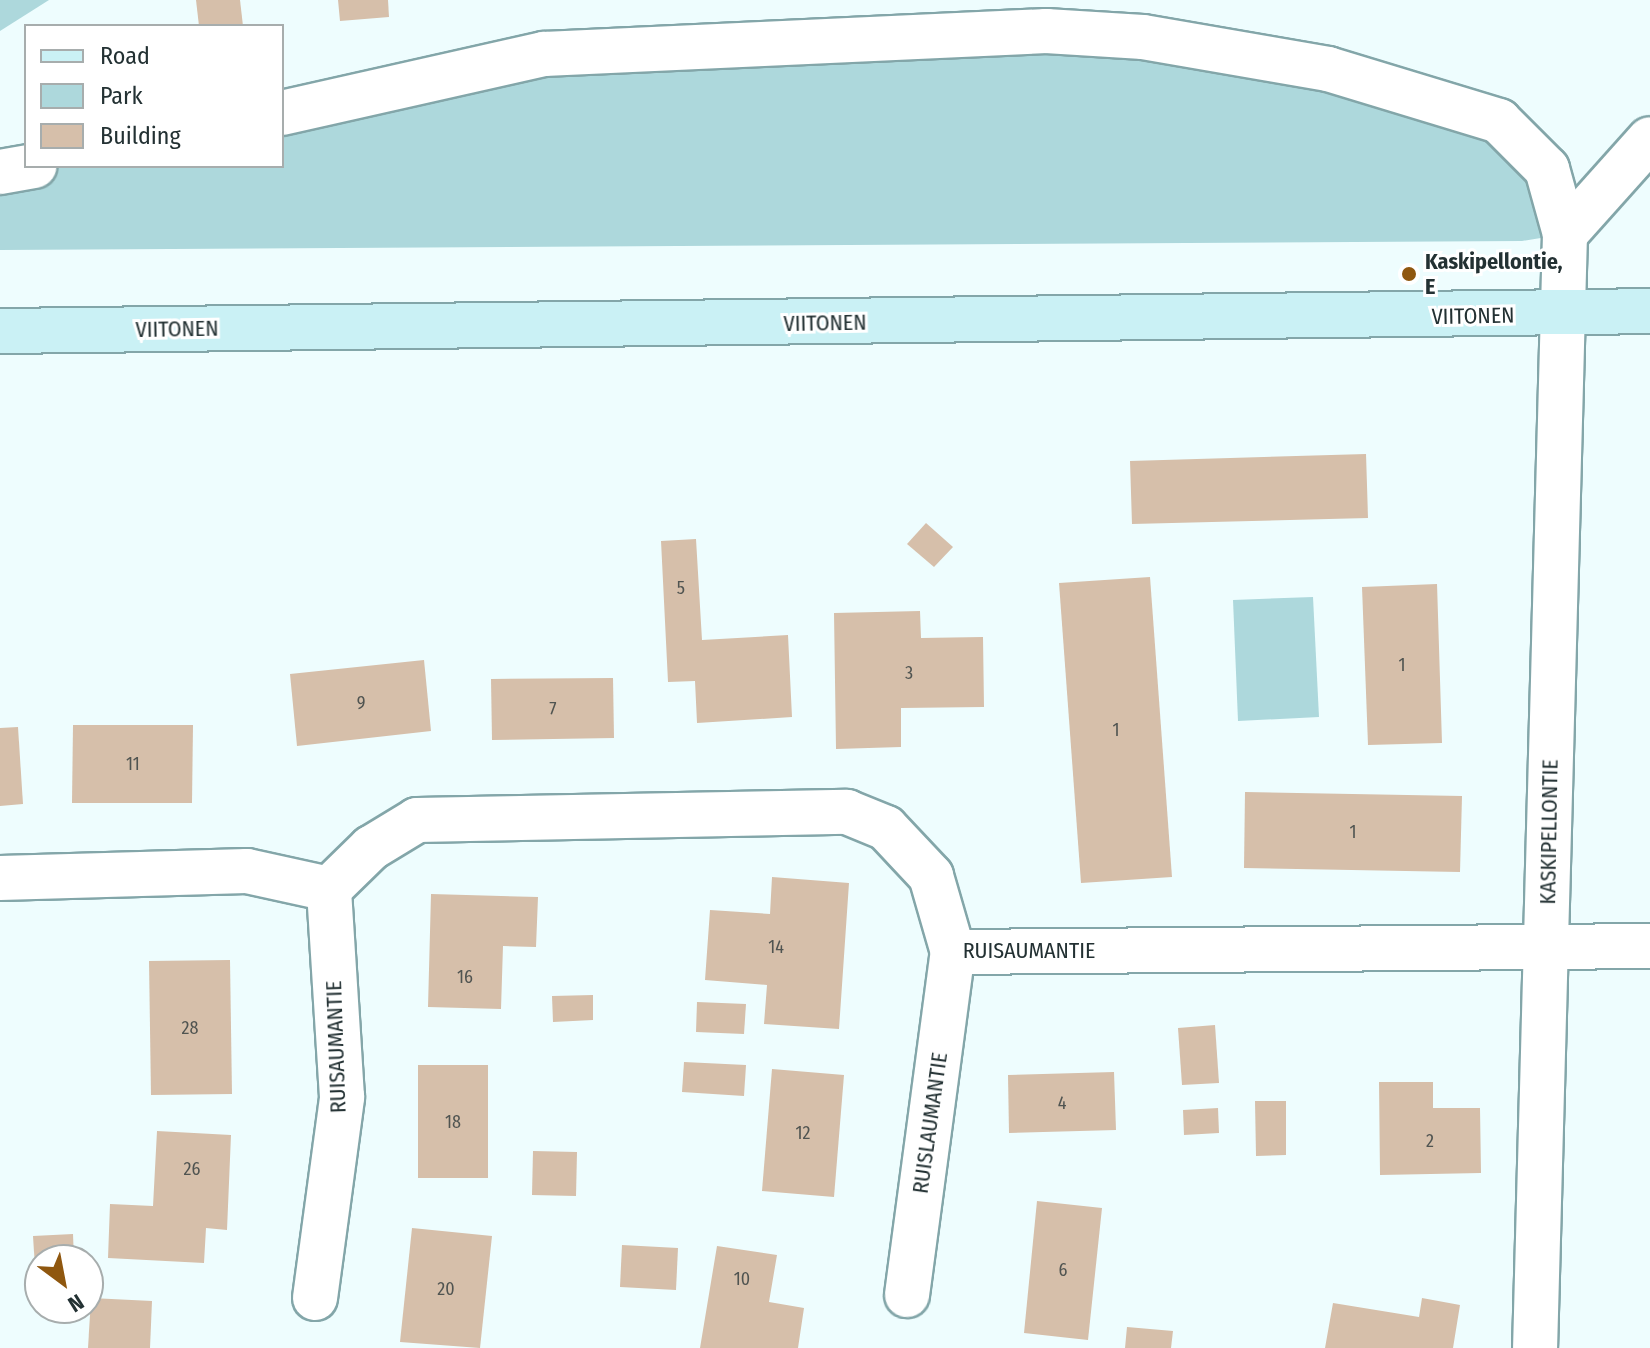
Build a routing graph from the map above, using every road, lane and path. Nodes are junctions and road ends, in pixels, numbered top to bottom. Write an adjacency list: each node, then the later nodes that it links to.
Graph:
1 (284, 113): 5 (street, KASKIPELLONTIE)
2 (1650, 139): 5 (street)
3 (24, 168): 4 (street)
4 (0, 172)
5 (1565, 234): 7 (street, KASKIPELLONTIE)
6 (1650, 311): 7 (main road, VIITONEN)
7 (1560, 315): 8 (main road, VIITONEN); 12 (street, KASKIPELLONTIE)
8 (0, 331)
9 (0, 878): 10 (street)
10 (329, 889): 13 (street, RUISAUMANTIE); 15 (street, RUISAUMANTIE)
11 (1650, 946): 12 (street, RUISAUMANTIE)
12 (1547, 950): 13 (street, RUISAUMANTIE); 16 (street, KASKIPELLONTIE)
13 (953, 952): 14 (street, RUISLAUMANTIE)
14 (907, 1295)
15 (315, 1298)
16 (1535, 1348)

